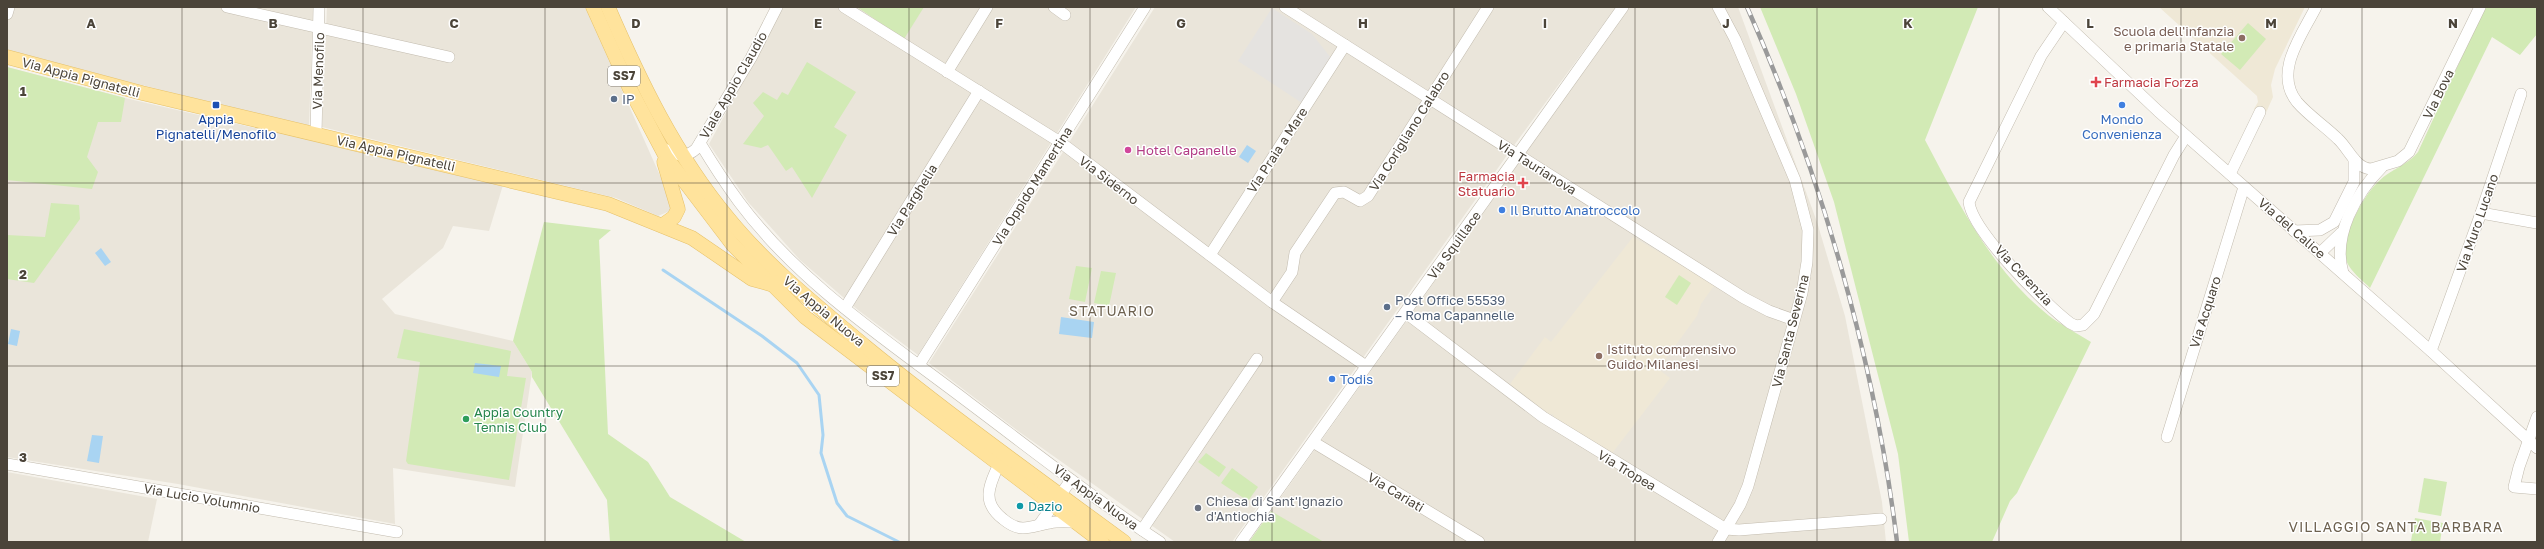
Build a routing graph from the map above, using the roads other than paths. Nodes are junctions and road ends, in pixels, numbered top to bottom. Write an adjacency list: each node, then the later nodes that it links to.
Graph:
1 (9, 7): 18 (street)
2 (227, 7): 21 (street)
3 (319, 7): 21 (street, Via Menofilo)
4 (593, 7): 34 (main road, Via Appia Nuova / SS7)
5 (608, 7): 35 (main road, Via Appia Nuova / SS7)
6 (776, 7): 33 (street, Viale Appio Claudio)
7 (844, 7): 25 (street, Via Siderno)
8 (987, 7): 25 (street)
9 (1054, 7): 19 (street)
10 (1145, 7): 32 (street, Via Oppido Mamertina)
11 (1284, 7): 22 (street, Via Taurianova)
12 (1488, 7): 28 (street, Via Corigliano Calabro)
13 (1623, 7): 36 (street, Via Squillace)
14 (1718, 7): 55 (street, Via Santa Severina)
15 (2048, 7): 20 (street, Via del Calice)
16 (2316, 7): 37 (street, Via Bova)
17 (2480, 7): 38 (street, Via Bova)
18 (7, 14)
19 (1065, 14)
20 (2064, 22): 31 (street, Via del Calice); 31 (street, Via Cerenzia)
21 (319, 26): 24 (street); 30 (street, Via Menofilo)
22 (1345, 45): 28 (street, Via Taurianova); 48 (street, Via Praia a Mare)
23 (7, 57): 30 (main road, Via Appia Pignatelli)
24 (450, 57)
25 (947, 72): 26 (street, Via Siderno)
26 (979, 91): 32 (street, Via Siderno); 53 (street, Via Parghelia)
27 (2521, 94): 41 (street, Via Muro Lucano)
28 (1429, 98): 36 (street, Via Taurianova); 52 (street, Via Corigliano Calabro)
29 (2260, 112): 39 (street)
30 (316, 134): 43 (main road, Via Appia Pignatelli)
31 (2186, 136): 39 (street, Via del Calice)
32 (1060, 142): 48 (street, Via Siderno); 58 (street, Via Oppido Mamertina)
33 (700, 143): 35 (street, Viale Appio Claudio); 53 (street, Via Appia Nuova)
34 (658, 144): 35 (street); 43 (main road); 51 (main road, Via Appia Nuova / SS7)
35 (683, 155): 50 (main road, Via Appia Nuova / SS7)
36 (1518, 155): 54 (street, Via Squillace); 55 (street, Via Taurianova)
37 (2354, 160): 38 (street, Via Bova); 44 (street)
38 (2383, 167): 46 (street, Via Bova)
39 (2230, 174): 40 (street, Via del Calice)
40 (2244, 187): 45 (street, Via del Calice); 61 (street, Via Acquaro)
41 (2481, 213): 42 (street); 56 (street, Via Muro Lucano)
42 (2537, 223)
43 (663, 225): 51 (main road, Via Appia Pignatelli)
44 (2328, 228): 45 (street); 47 (street)
45 (2294, 231): 47 (street, Via del Calice)
46 (2342, 232): 47 (street, Via Bova); 49 (street, Via Bova)
47 (2317, 250): 49 (street, Via del Calice)
48 (1210, 255): 52 (street, Via Siderno)
49 (2343, 273): 56 (street, Via del Calice)
50 (786, 280): 51 (main road); 68 (main road, Via Appia Nuova / SS7)
51 (770, 284): 65 (main road, Via Appia Nuova / SS7)
52 (1272, 302): 59 (street, Via Siderno)
53 (845, 308): 58 (street, Via Appia Nuova)
54 (1406, 313): 59 (street, Via Squillace); 72 (street, Via Tropea)
55 (1794, 320): 72 (street, Via Santa Severina)
56 (2431, 351): 63 (street, Via del Calice)
57 (1257, 359): 73 (street)
58 (919, 365): 66 (street, Via Appia Nuova)
59 (1366, 366): 62 (street, Via Squillace)
60 (2537, 417): 63 (street)
61 (2167, 437)
62 (1313, 442): 78 (street, Via Squillace); 79 (street, Via Cariati)
63 (2533, 444): 67 (street)
64 (7, 464): 74 (street, Via Lucio Volumnio)
65 (999, 464): 68 (main road, Via Appia Nuova / SS7); 71 (street)
66 (1071, 480): 68 (street); 73 (street, Via Appia Nuova)
67 (2537, 489)
68 (1056, 500): 70 (main road, Via Appia Nuova / SS7); 71 (street); 76 (main road, Via Appia Nuova / SS7)
69 (1881, 519): 72 (street)
70 (1075, 522): 71 (street); 75 (main road, Via Appia Nuova / SS7)
71 (1039, 525)
72 (1726, 529): 80 (street, Via Santa Severina)
73 (1142, 530): 77 (street, Via Appia Nuova)
74 (397, 532)
75 (1102, 542)
76 (1124, 542)
77 (1160, 542)
78 (1242, 542)
79 (1479, 542)
80 (1718, 542)

